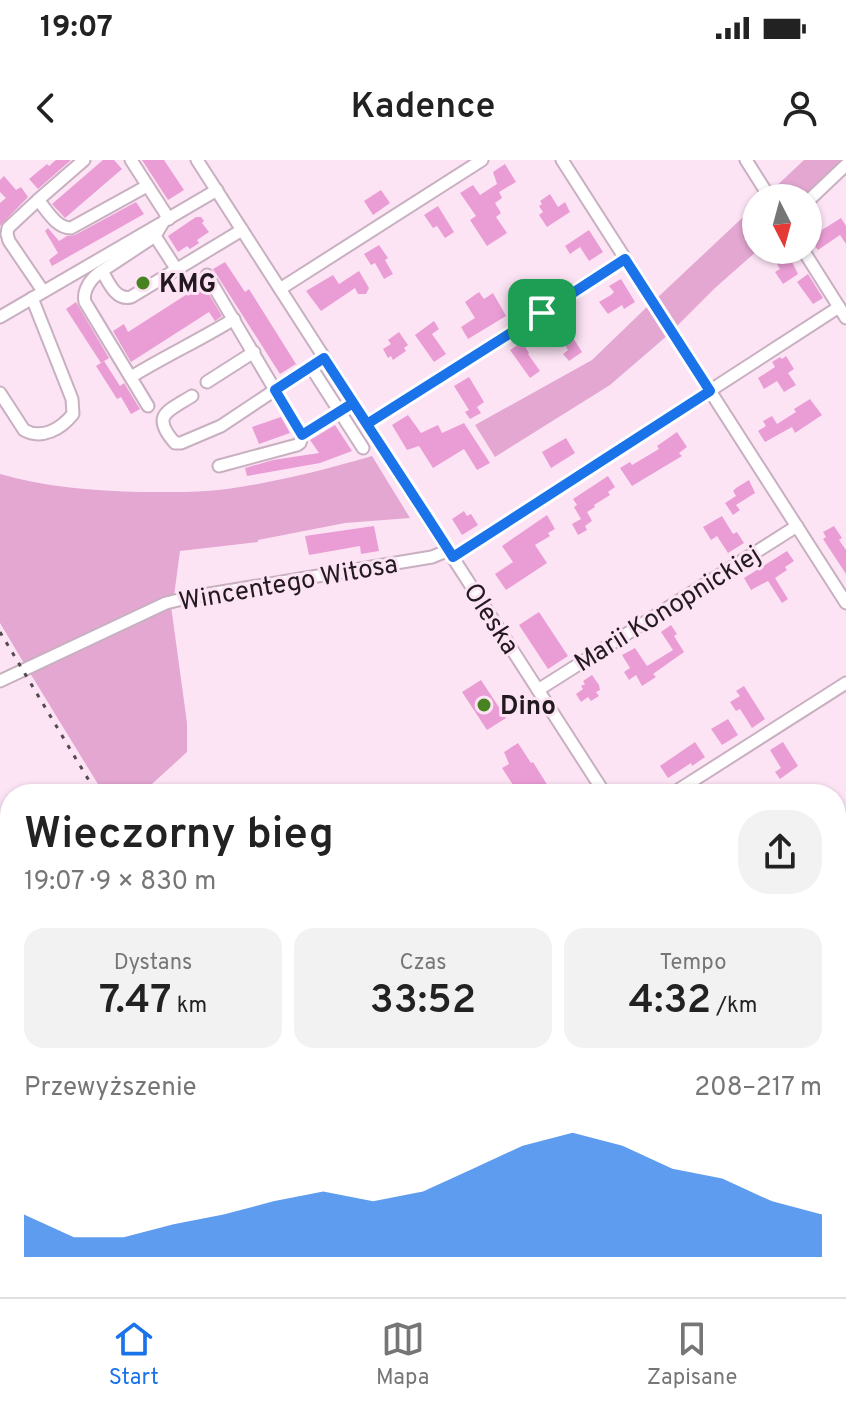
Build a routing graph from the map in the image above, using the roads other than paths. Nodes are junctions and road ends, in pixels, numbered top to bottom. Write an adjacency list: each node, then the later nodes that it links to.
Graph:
1 (84, 160): 12 (street)
2 (131, 160): 9 (street)
3 (197, 160): 11 (street, Oleska)
4 (482, 160): 21 (street)
5 (562, 160): 16 (street)
6 (746, 160): 8 (street)
7 (846, 165): 10 (street)
8 (761, 184)
9 (147, 186): 12 (street); 13 (street)
10 (822, 188)
11 (217, 190): 13 (street); 14 (street, Oleska)
12 (38, 200): 22 (street)
13 (166, 220): 15 (street); 22 (street)
14 (242, 230): 18 (street); 21 (street, Oleska)
15 (155, 236): 18 (street); 19 (street)
16 (625, 259): 34 (street); 40 (street)
17 (812, 264): 24 (street)
18 (177, 270): 19 (street)
19 (102, 271): 31 (street)
20 (207, 275): 27 (street)
21 (280, 289): 29 (street, Oleska)
22 (43, 291): 23 (street)
23 (32, 298): 25 (street); 35 (street)
24 (839, 307): 26 (street); 34 (street, Wincentego Witosa)
25 (0, 317)
26 (846, 318)
27 (234, 319): 28 (street); 31 (street)
28 (254, 352): 32 (street); 33 (street)
29 (324, 358): 30 (street); 37 (street, Oleska)
30 (311, 367): 33 (street); 39 (street)
31 (131, 377): 38 (street)
32 (207, 382)
33 (275, 390): 36 (street); 41 (street)
34 (710, 391): 44 (street); 45 (street, Wincentego Witosa)
35 (0, 393)
36 (192, 396)
37 (353, 403): 39 (street); 40 (street, Oleska)
38 (148, 406)
39 (340, 411): 41 (street); 42 (street)
40 (367, 424): 45 (street, Oleska)
41 (302, 435): 43 (street)
42 (363, 448)
43 (219, 466)
44 (797, 526): 46 (street); 49 (street, Marii Konopnickiej)
45 (451, 554): 47 (street, Wincentego Witosa); 49 (street, Oleska)
46 (846, 603)
47 (0, 681)
48 (846, 683): 51 (street)
49 (538, 690): 50 (street, Oleska)
50 (599, 784)
51 (688, 784)

